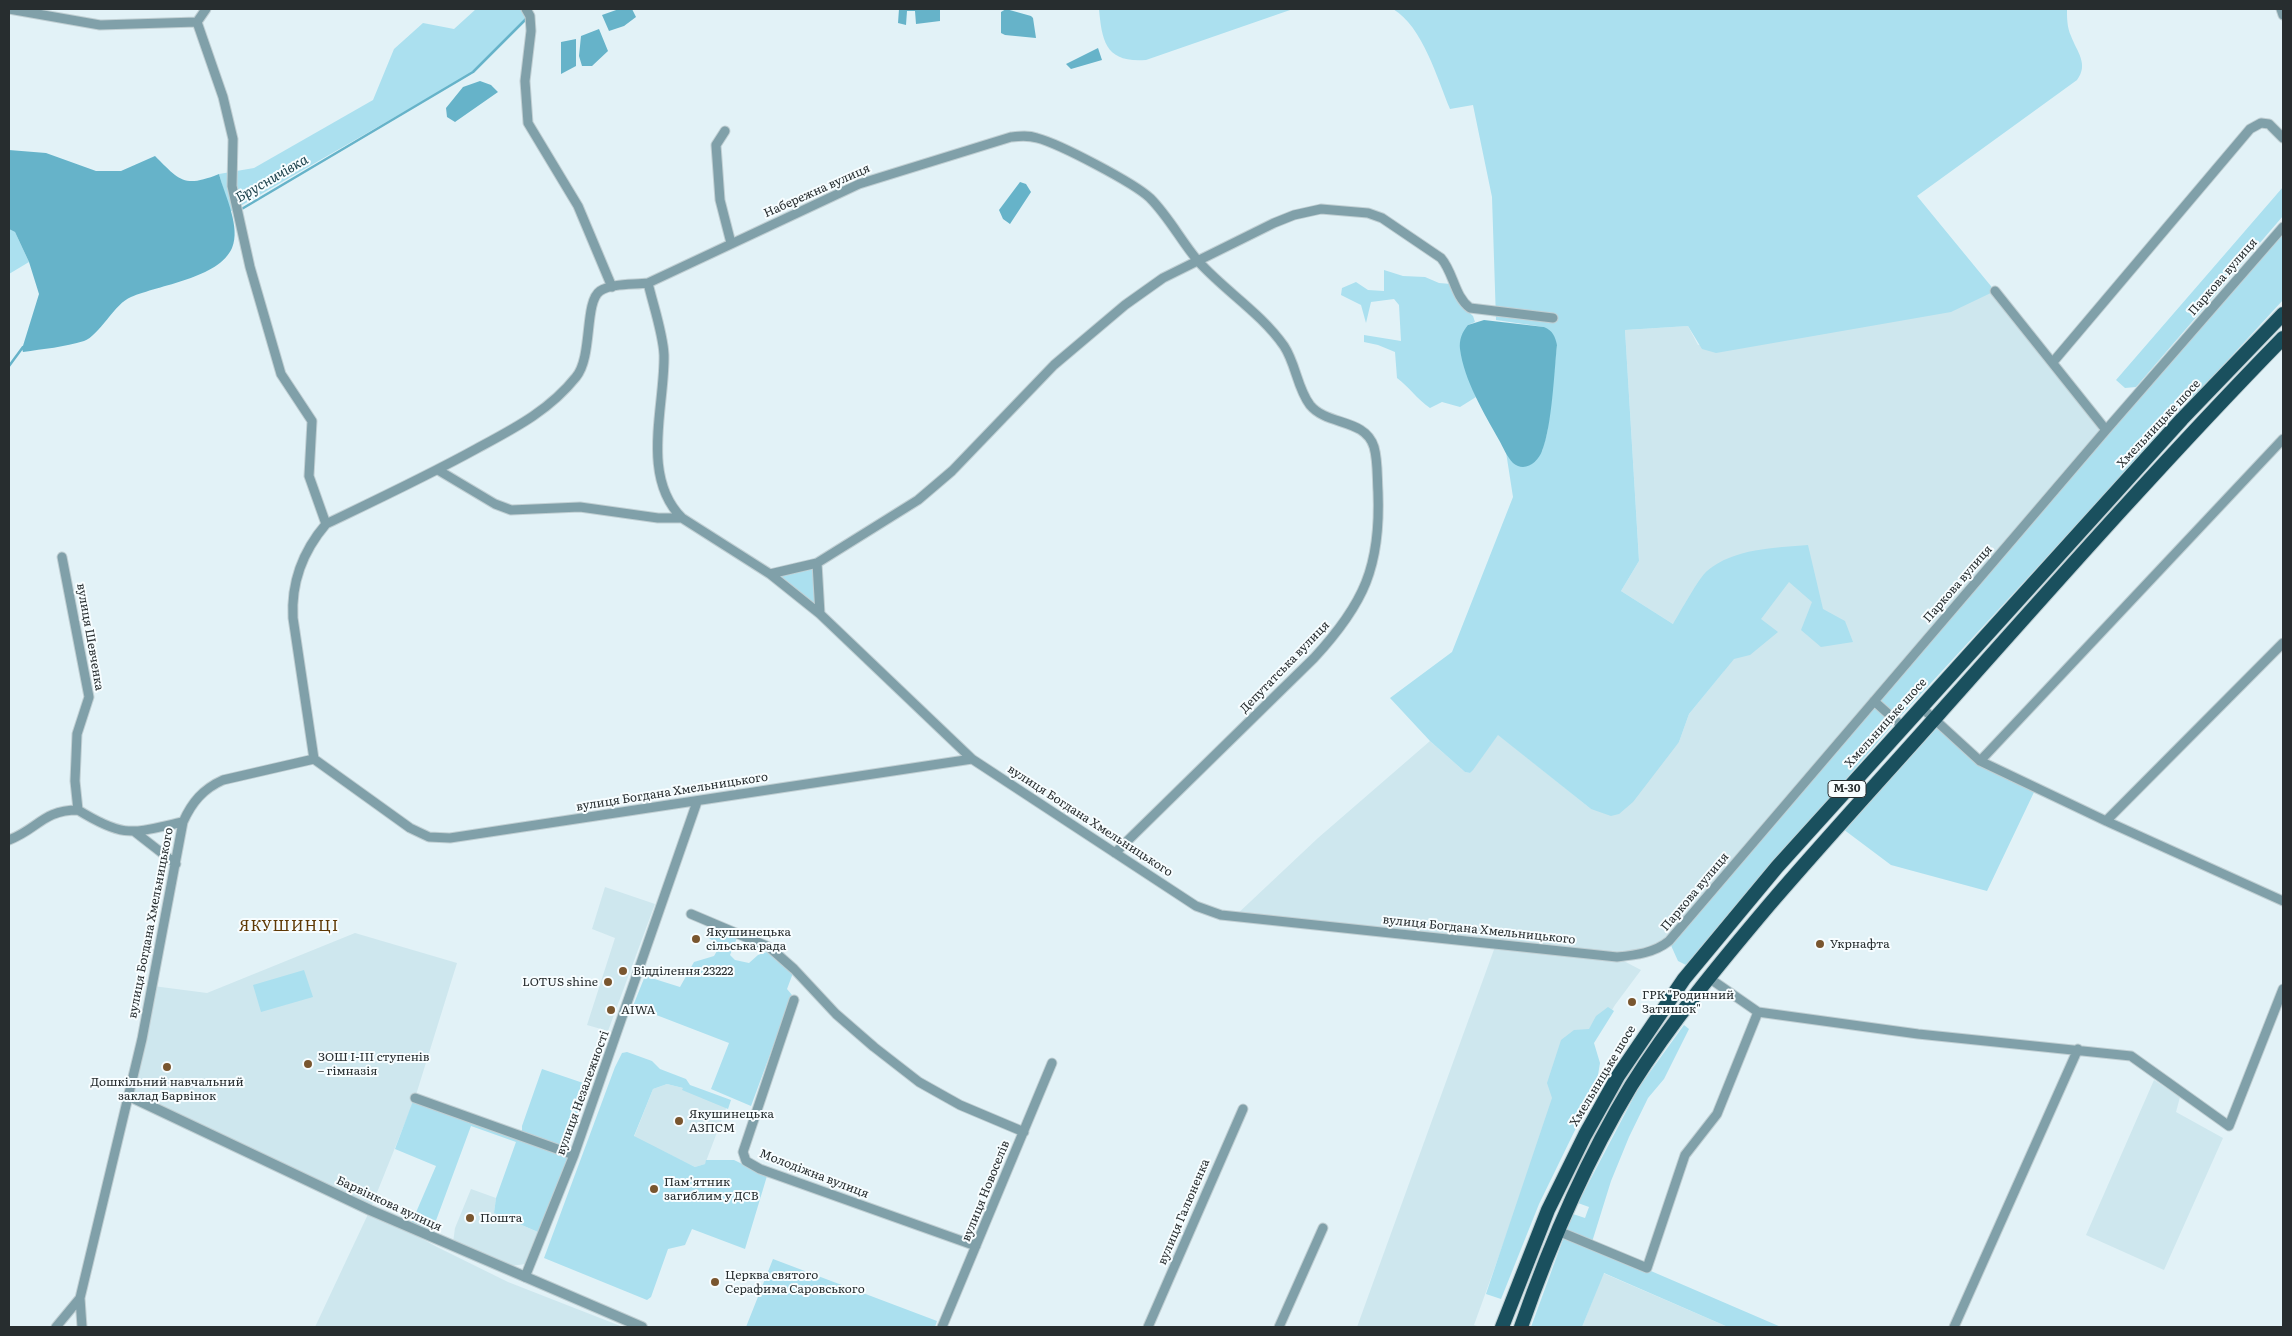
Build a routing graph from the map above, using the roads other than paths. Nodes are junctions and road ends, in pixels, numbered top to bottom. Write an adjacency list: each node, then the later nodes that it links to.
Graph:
1 (9, 9): 6 (street)
2 (206, 9): 6 (street)
3 (526, 9): 13 (street)
4 (2281, 9): 5 (street)
5 (2283, 15)
6 (197, 22): 23 (street)
7 (724, 131): 10 (street)
8 (2283, 138): 18 (street)
9 (2283, 227): 19 (street, Паркова вулиця)
10 (730, 243): 11 (street, Набережна вулиця); 12 (street, Набережна вулиця)
11 (1199, 262): 16 (street); 25 (street); 42 (street, Депутатська вулиця)
12 (648, 283): 13 (street, Набережна вулиця); 22 (street)
13 (612, 287): 21 (street)
14 (1995, 291): 18 (street)
15 (2283, 314): 30 (highway, Хмельницьке шосе / М-30)
16 (1553, 318)
17 (2283, 338): 31 (highway, М-30)
18 (2053, 362): 19 (street)
19 (2106, 430): 29 (street, Паркова вулиця)
20 (2283, 439): 35 (street)
21 (438, 470): 22 (street); 23 (street)
22 (682, 518): 26 (street)
23 (326, 524): 33 (street)
24 (62, 557): 37 (street, вулиця Шевченка)
25 (817, 563): 26 (street); 27 (street)
26 (770, 574): 27 (street)
27 (820, 614): 34 (street)
28 (2283, 643): 38 (street)
29 (1874, 701): 32 (street); 46 (street, Паркова вулиця)
30 (1921, 707): 31 (street); 32 (highway, Хмельницьке шосе / М-30)
31 (1934, 720): 35 (street); 48 (highway, М-30)
32 (1903, 727): 47 (highway, Хмельницьке шосе / М-30)
33 (314, 759): 36 (street, вулиця Богдана Хмельницького); 39 (street, вулиця Богдана Хмельницького)
34 (972, 759): 36 (street, вулиця Богдана Хмельницького); 42 (street, вулиця Богдана Хмельницького)
35 (1980, 761): 38 (street)
36 (697, 802): 58 (street, вулиця Незалежності)
37 (78, 810): 40 (street); 41 (street)
38 (2106, 821): 44 (street)
39 (183, 822): 40 (street); 43 (street, вулиця Богдана Хмельницького)
40 (136, 832): 43 (street)
41 (9, 840)
42 (1115, 853): 46 (street, вулиця Богдана Хмельницького)
43 (176, 864): 54 (street, вулиця Богдана Хмельницького)
44 (2283, 901)
45 (691, 914): 57 (street)
46 (1649, 952)
47 (1694, 966): 48 (highway); 70 (highway, Хмельницьке шосе / М-30)
48 (1709, 978): 51 (street); 60 (highway, М-30)
49 (2283, 989): 52 (street)
50 (794, 1000): 61 (street, Молодіжна вулиця)
51 (1758, 1012): 52 (street); 60 (street)
52 (2078, 1049): 72 (street)
53 (1052, 1063): 57 (street, вулиця Новоселів)
54 (129, 1096): 62 (street, Барвінкова вулиця); 63 (street, вулиця Богдана Хмельницького)
55 (415, 1098): 58 (street)
56 (1243, 1108): 68 (street, вулиця Галюненка)
57 (1024, 1132): 61 (street, вулиця Новоселів)
58 (574, 1155): 62 (street, вулиця Незалежності)
59 (1323, 1228): 69 (street)
60 (1558, 1231): 71 (highway, М-30)
61 (976, 1246): 67 (street, вулиця Новоселів)
62 (525, 1277): 66 (street, Барвінкова вулиця)
63 (80, 1298): 64 (street, вулиця Богдана Хмельницького); 65 (street, вулиця Богдана Хмельницького)
64 (56, 1327)
65 (82, 1327)
66 (642, 1327)
67 (942, 1327)
68 (1149, 1327)
69 (1278, 1327)
70 (1502, 1327)
71 (1521, 1327)
72 (1954, 1327)

